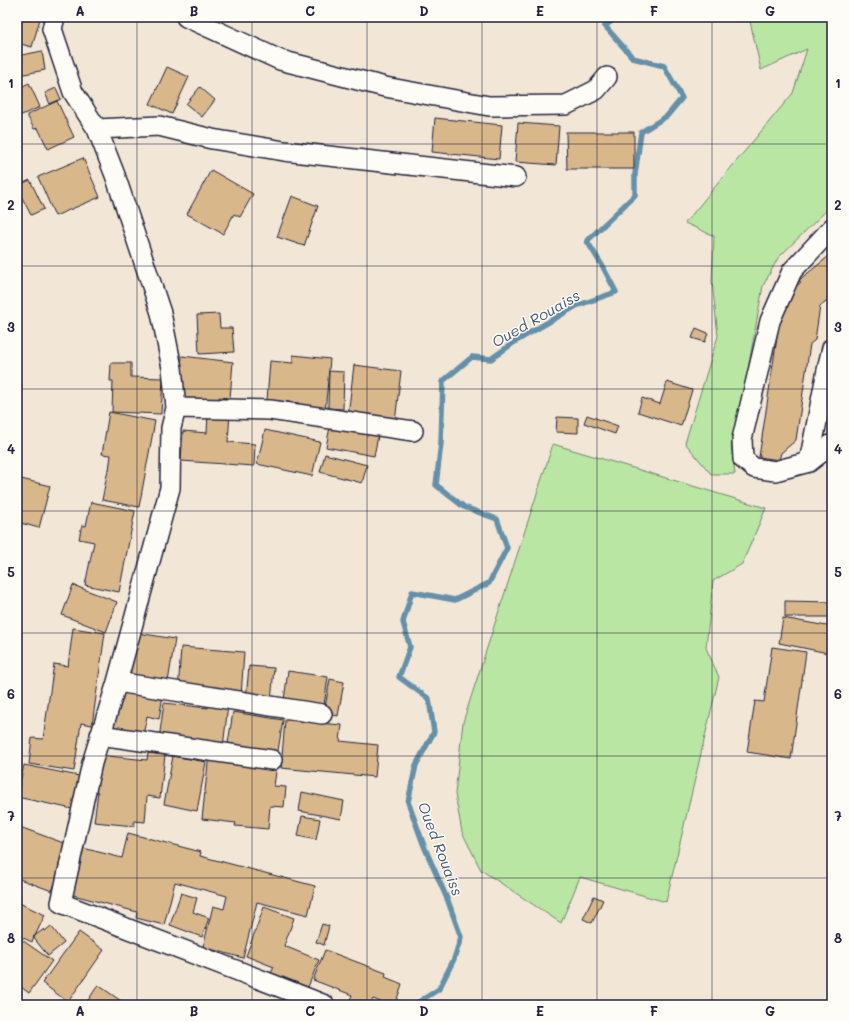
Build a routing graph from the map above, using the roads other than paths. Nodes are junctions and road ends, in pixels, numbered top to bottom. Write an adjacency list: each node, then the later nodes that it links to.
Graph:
1 (55, 17): 4 (street)
2 (186, 17): 3 (street)
3 (607, 77)
4 (97, 129): 5 (street); 8 (street)
5 (516, 177)
6 (832, 228): 11 (street)
7 (832, 348): 11 (street)
8 (176, 408): 9 (street); 12 (street)
9 (413, 431)
10 (832, 444): 11 (street)
11 (809, 462)
12 (117, 682): 13 (street); 14 (street)
13 (322, 714)
14 (100, 735): 15 (street); 16 (street)
15 (272, 760)
16 (325, 1005)

